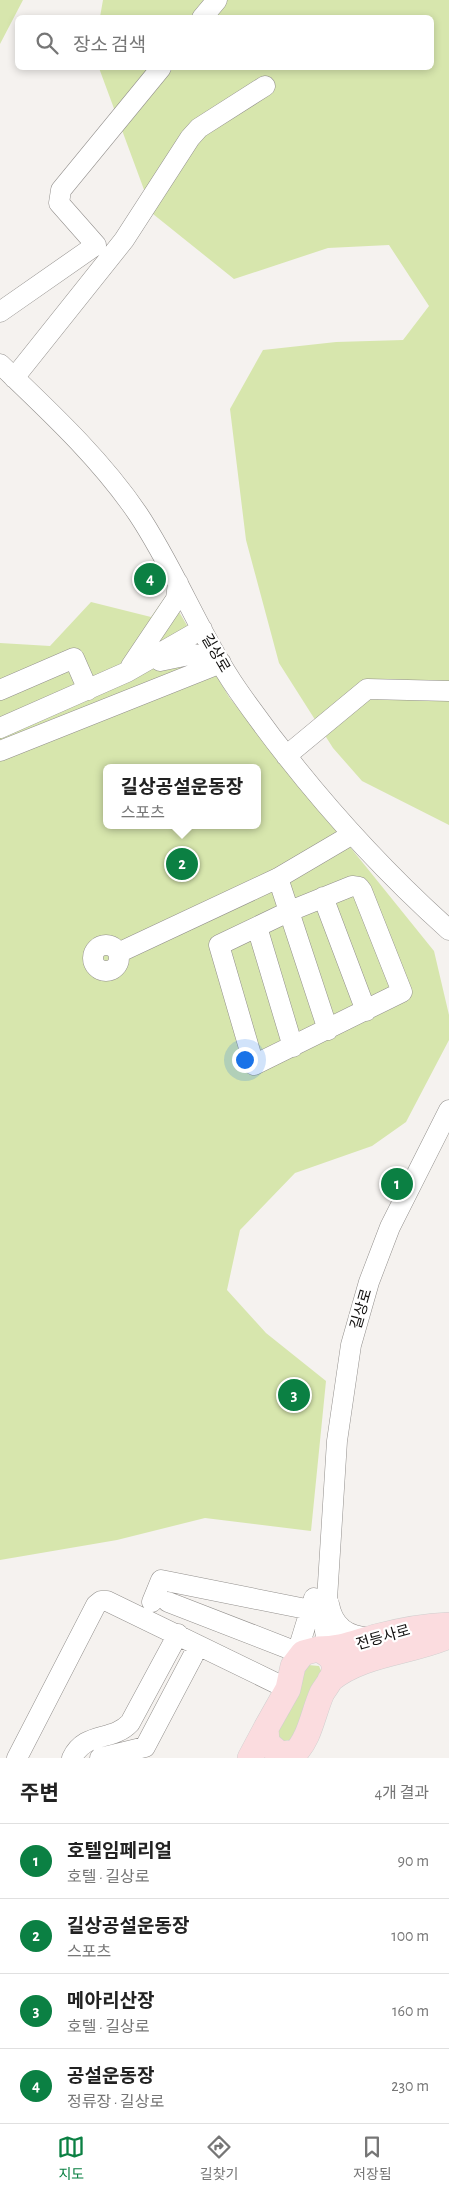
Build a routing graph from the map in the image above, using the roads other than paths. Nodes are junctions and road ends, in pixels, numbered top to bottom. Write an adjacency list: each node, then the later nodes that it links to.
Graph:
1 (217, 0): 2 (street)
2 (204, 15)
3 (160, 70): 5 (street)
4 (265, 86): 6 (street)
5 (0, 312)
6 (7, 371): 7 (street, 길상로)
7 (178, 583): 8 (street, 길상로); 10 (street)
8 (202, 629): 9 (street, 길상로); 10 (street)
9 (221, 663): 10 (street); 15 (street); 16 (street, 길상로)
10 (127, 672): 12 (street)
11 (0, 690): 12 (street)
12 (88, 690): 14 (street)
13 (449, 691): 16 (street)
14 (0, 728)
15 (0, 751)
16 (286, 756): 17 (street, 길상로)
17 (351, 834): 18 (street); 22 (street, 길상로)
18 (278, 878): 20 (street); 23 (street)
19 (323, 897): 20 (street); 24 (street); 24 (street)
20 (290, 911): 21 (street); 25 (street)
21 (257, 927): 26 (street); 26 (street)
22 (446, 930)
23 (118, 953)
24 (366, 1011): 25 (street)
25 (328, 1030): 26 (street)
26 (293, 1047)
27 (449, 1110): 28 (street, 길상로)
28 (333, 1524): 29 (street, 길상로); 30 (street, 길상로)
29 (328, 1599): 34 (street); 36 (street, 길상로)
30 (311, 1610): 36 (street, 길상로); 36 (street)
31 (449, 1625): 34 (main road, 전등사로)
32 (178, 1634): 36 (street); 37 (street); 40 (street)
33 (449, 1636): 36 (main road, 전등사로)
34 (376, 1637): 36 (main road, 전등사로)
35 (193, 1656): 38 (street)
36 (312, 1663): 39 (main road); 39 (main road)
37 (150, 1688): 38 (street); 41 (street)
38 (169, 1702): 42 (street)
39 (280, 1751)
40 (17, 1758)
41 (72, 1758)
42 (100, 1758)

